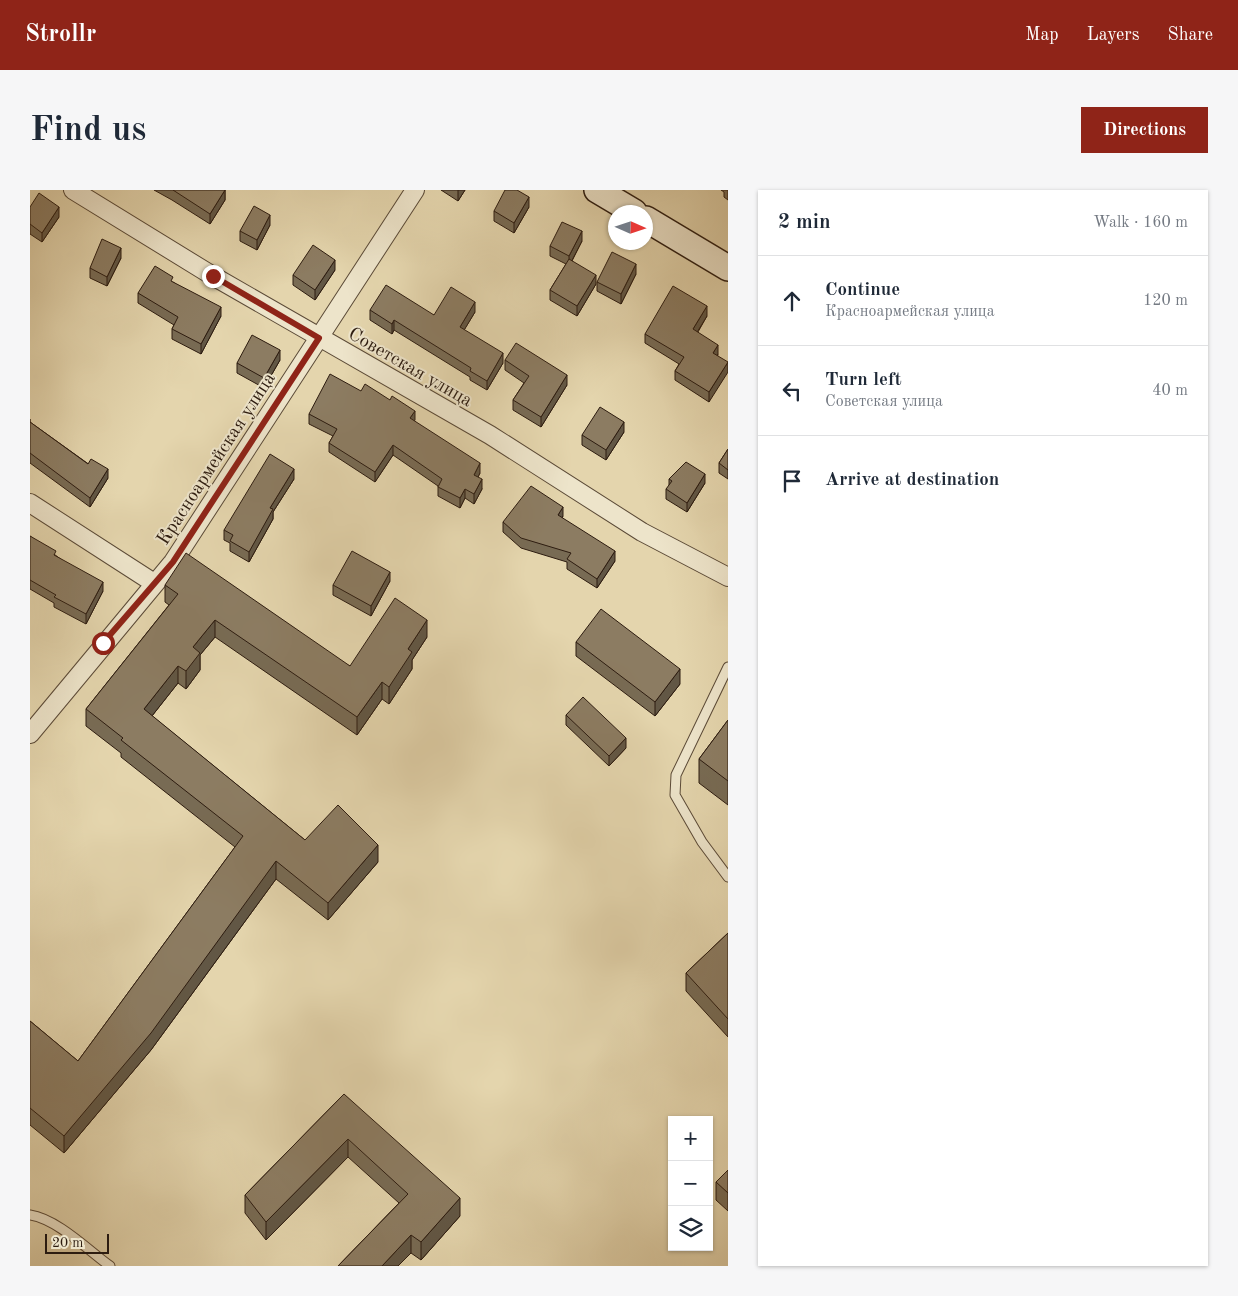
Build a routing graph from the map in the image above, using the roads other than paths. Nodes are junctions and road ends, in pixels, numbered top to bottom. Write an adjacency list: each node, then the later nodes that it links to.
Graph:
1 (73, 190): 7 (street, Советская улица)
2 (415, 190): 7 (street, Красноармейская улица)
3 (596, 190): 4 (street)
4 (622, 205)
5 (653, 223): 6 (street)
6 (728, 268)
7 (319, 338): 9 (street, Советская улица); 10 (street, Красноармейская улица)
8 (30, 503): 10 (street)
9 (728, 578)
10 (154, 583): 12 (street, Красноармейская улица)
11 (728, 667): 13 (lane)
12 (30, 734)
13 (728, 877)
14 (30, 1215): 15 (lane)
15 (105, 1265)

